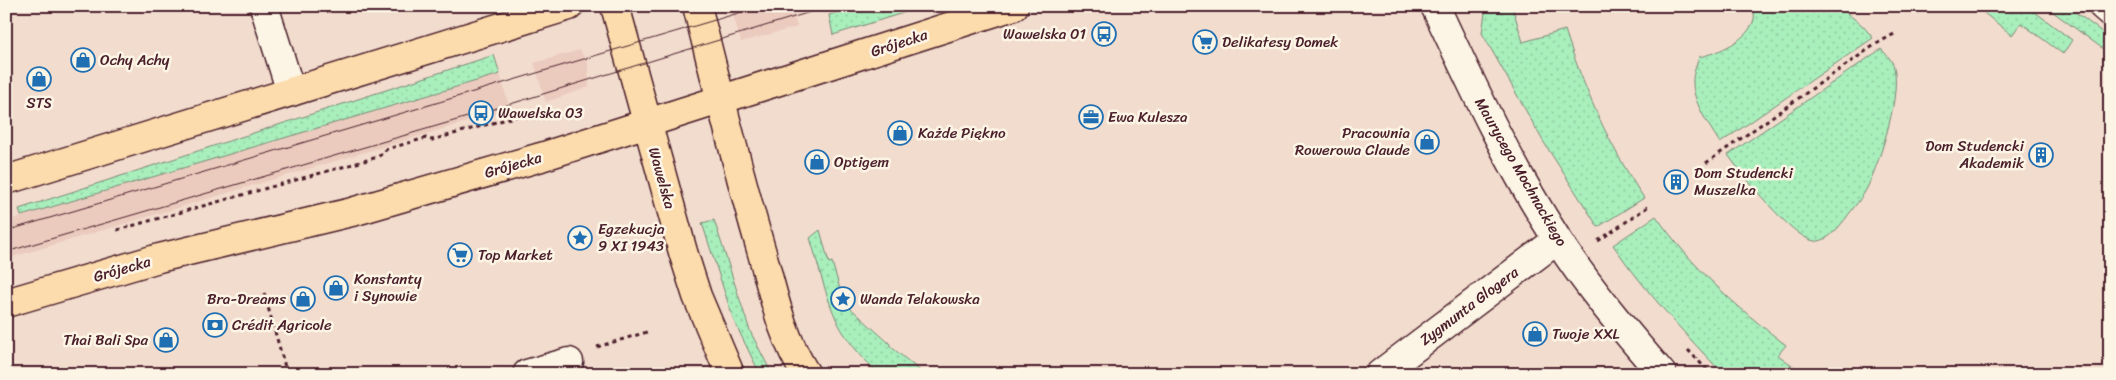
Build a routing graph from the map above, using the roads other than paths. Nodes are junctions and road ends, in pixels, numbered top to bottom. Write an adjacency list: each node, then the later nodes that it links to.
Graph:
1 (264, 6): 9 (street)
2 (569, 6): 9 (main road)
3 (615, 6): 11 (main road, Wawelska)
4 (697, 6): 10 (main road)
5 (1014, 6): 10 (main road, Grójecka)
6 (1435, 6): 13 (street, Maurycego Mochnackiego)
7 (2103, 6): 8 (street)
8 (2110, 12)
9 (291, 92): 12 (main road)
10 (720, 99): 11 (main road, Grójecka); 18 (main road)
11 (647, 123): 14 (main road, Grójecka); 17 (main road, Wawelska)
12 (6, 180)
13 (1557, 240): 19 (street, Zygmunta Glogera); 20 (street, Maurycego Mochnackiego)
14 (6, 302)
15 (569, 362): 16 (street)
16 (528, 374)
17 (730, 374)
18 (806, 374)
19 (1380, 374)
20 (1662, 374)

